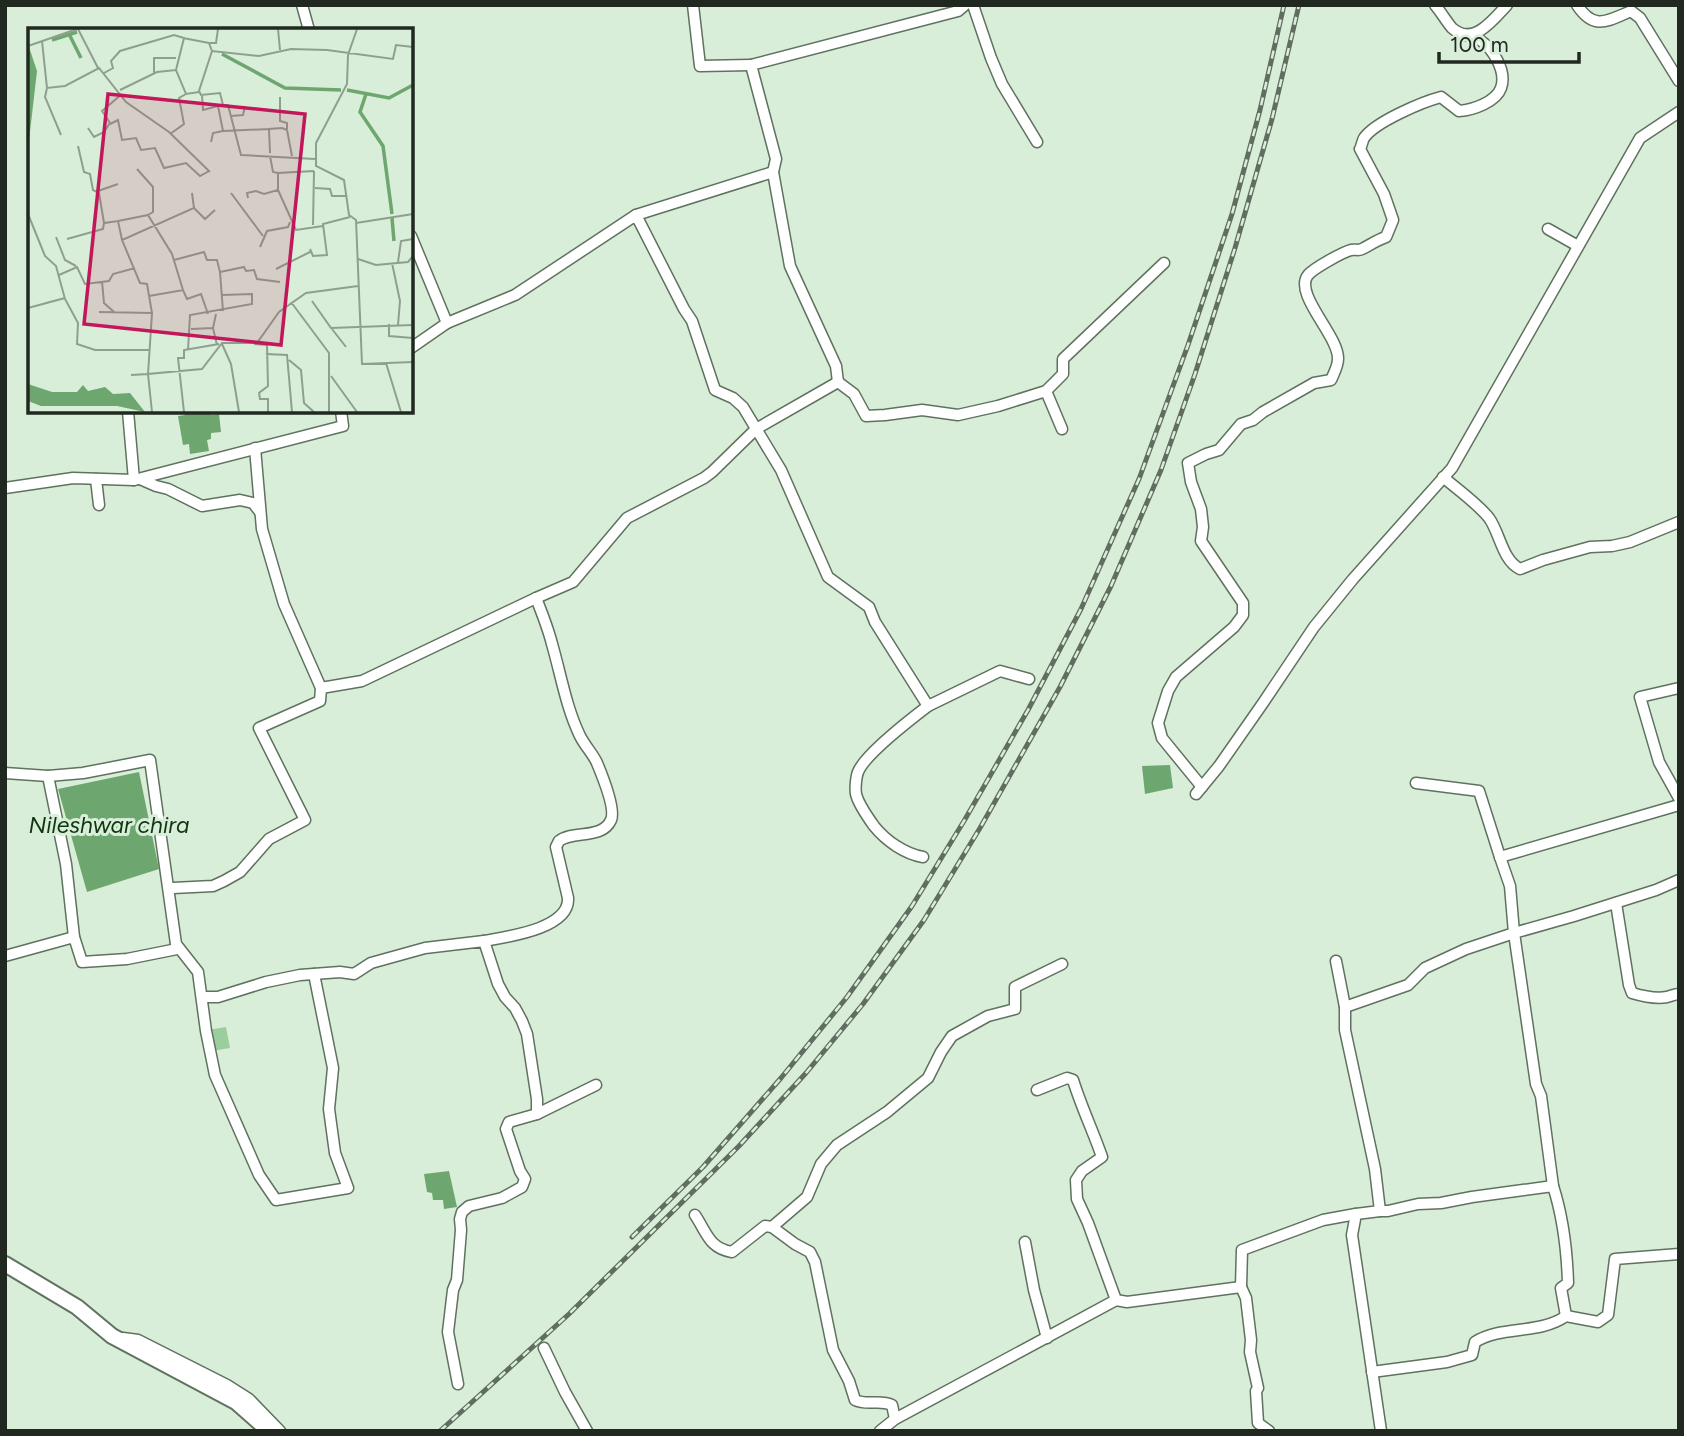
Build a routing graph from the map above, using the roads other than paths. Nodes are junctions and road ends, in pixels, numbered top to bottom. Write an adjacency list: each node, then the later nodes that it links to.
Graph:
1 (302, 5): 8 (street)
2 (693, 5): 10 (street)
3 (965, 5): 10 (street)
4 (973, 5): 13 (street)
5 (1435, 5): 9 (street)
6 (1507, 5): 9 (street)
7 (1577, 5): 11 (street)
8 (308, 28)
9 (1464, 35): 29 (street)
10 (751, 65): 14 (street)
11 (1679, 81)
12 (1679, 112): 18 (street)
13 (1037, 142)
14 (773, 172): 15 (street); 22 (street)
15 (636, 215): 20 (street); 26 (street)
16 (1548, 229): 18 (street)
17 (413, 241): 20 (street)
18 (1578, 246): 29 (street)
19 (1164, 263): 23 (street)
20 (447, 323): 21 (street)
21 (413, 347)
22 (838, 382): 23 (street); 26 (street)
23 (1046, 391): 27 (street)
24 (128, 413): 31 (street)
25 (341, 413): 28 (street)
26 (756, 429): 36 (street); 40 (street)
27 (1062, 429)
28 (255, 448): 31 (street); 34 (street)
29 (1443, 477): 35 (street)
30 (96, 479): 31 (street); 32 (street); 33 (street)
31 (137, 479): 34 (street)
32 (5, 488)
33 (99, 505)
34 (260, 512): 38 (street)
35 (1679, 522)
36 (536, 598): 38 (street); 53 (street)
37 (1030, 679): 40 (street)
38 (321, 688): 49 (street)
39 (1679, 688): 44 (street)
40 (928, 706): 46 (street)
41 (5, 773): 42 (street)
42 (48, 776): 49 (street); 52 (street)
43 (1416, 783): 47 (street)
44 (1679, 797)
45 (1679, 805): 47 (street)
46 (923, 857)
47 (1500, 857): 51 (street)
48 (1679, 880): 50 (street)
49 (169, 890): 54 (street)
50 (1616, 903): 51 (street); 59 (street)
51 (1514, 933): 61 (street); 65 (street)
52 (74, 937): 54 (street); 55 (street)
53 (484, 941): 58 (street); 64 (street)
54 (176, 944): 60 (street)
55 (5, 956)
56 (1336, 961): 61 (street)
57 (1062, 964): 69 (street)
58 (314, 974): 60 (street); 60 (street)
59 (1679, 994)
60 (202, 997)
61 (1345, 1007): 66 (street)
62 (596, 1085): 64 (street)
63 (1037, 1090): 74 (street)
64 (537, 1114): 80 (street)
65 (1553, 1186): 66 (street); 75 (street)
66 (1380, 1211): 67 (street)
67 (1356, 1214): 73 (street); 79 (street)
68 (695, 1215): 69 (street)
69 (772, 1227): 81 (street)
70 (1025, 1242): 77 (street)
71 (1679, 1254): 75 (street)
72 (5, 1264): 76 (main road)
73 (1241, 1287): 74 (street); 86 (street)
74 (1116, 1300): 77 (street)
75 (1566, 1316): 79 (street)
76 (112, 1336): 82 (main road); 83 (street)
77 (1047, 1338): 81 (street)
78 (544, 1348): 84 (street)
79 (1372, 1372): 87 (street)
80 (458, 1384)
81 (895, 1419): 85 (street)
82 (269, 1431)
83 (280, 1431)
84 (587, 1431)
85 (880, 1431)
86 (1269, 1431)
87 (1381, 1431)

